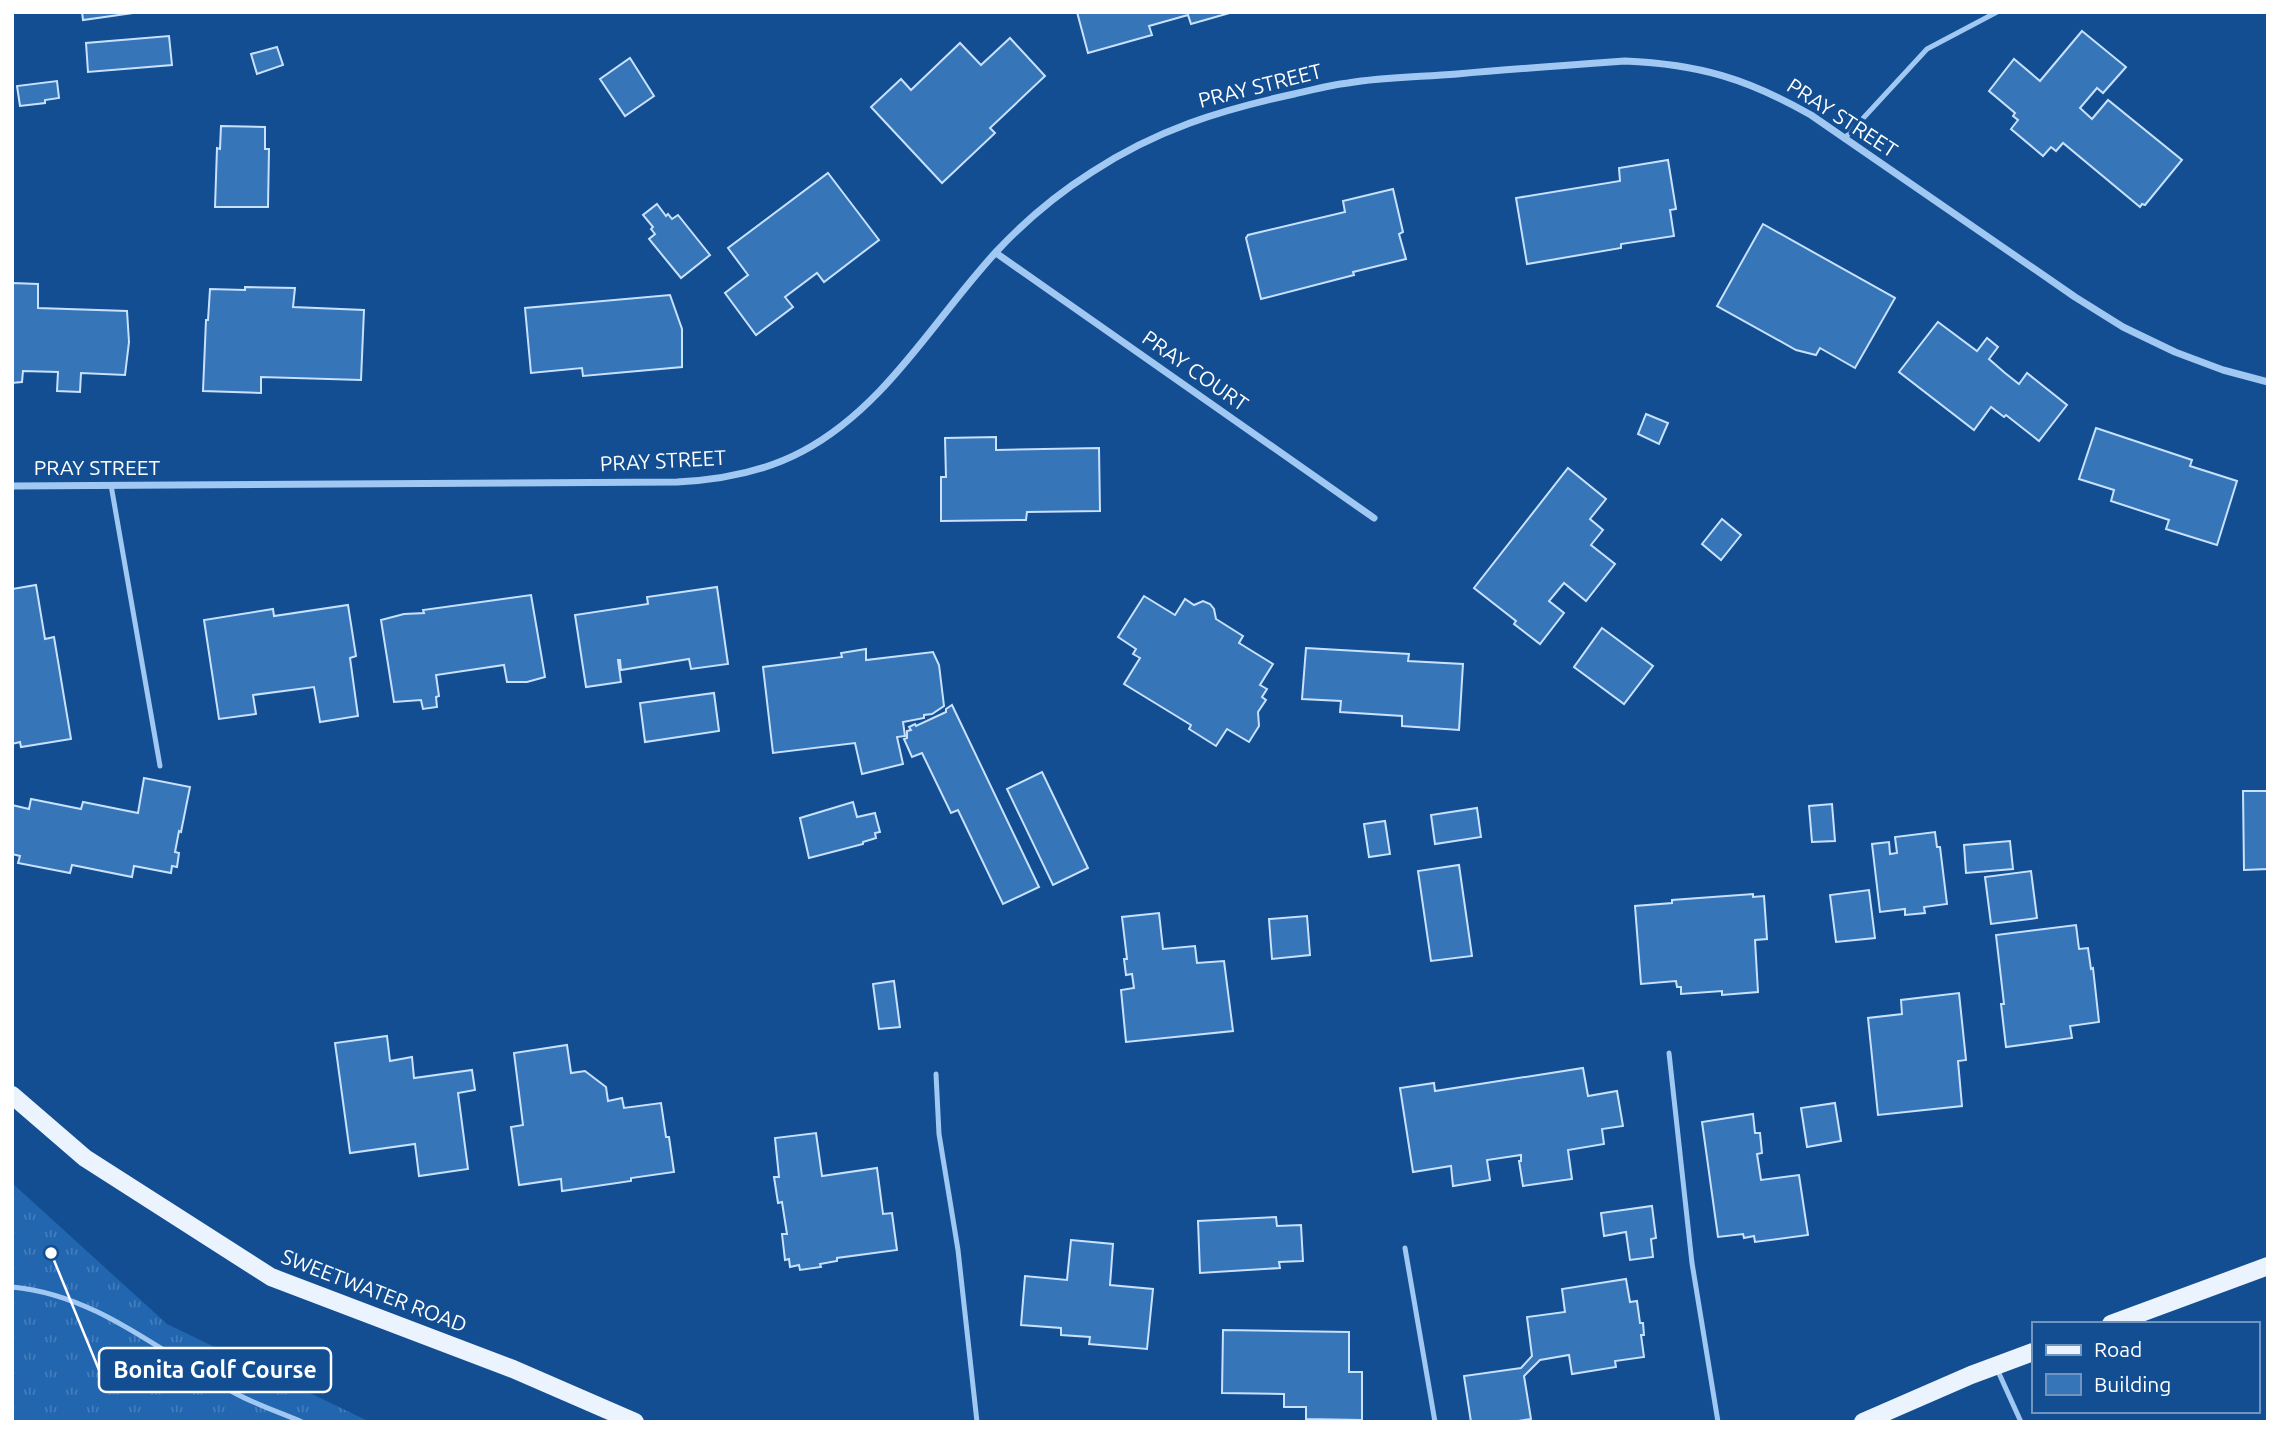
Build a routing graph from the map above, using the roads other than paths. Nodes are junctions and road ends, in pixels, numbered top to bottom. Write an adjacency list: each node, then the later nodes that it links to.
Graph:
1 (1997, 12): 2 (lane)
2 (1844, 139): 3 (street, PRAY STREET); 4 (street, PRAY STREET)
3 (996, 253): 5 (street, PRAY STREET); 7 (street, PRAY COURT)
4 (2268, 382)
5 (111, 485): 6 (street, PRAY STREET); 8 (lane)
6 (12, 486)
7 (1374, 518)
8 (160, 766)
9 (1669, 1054): 22 (lane)
10 (936, 1074): 20 (lane)
11 (12, 1095): 19 (main road, SWEETWATER ROAD)
12 (1405, 1248): 21 (lane)
13 (2268, 1266): 15 (main road)
14 (12, 1287): 18 (lane)
15 (2116, 1322)
16 (2032, 1352): 17 (main road)
17 (1996, 1366): 23 (main road); 24 (lane)
18 (302, 1422)
19 (635, 1422)
20 (976, 1422)
21 (1435, 1422)
22 (1718, 1422)
23 (1863, 1422)
24 (2021, 1422)

